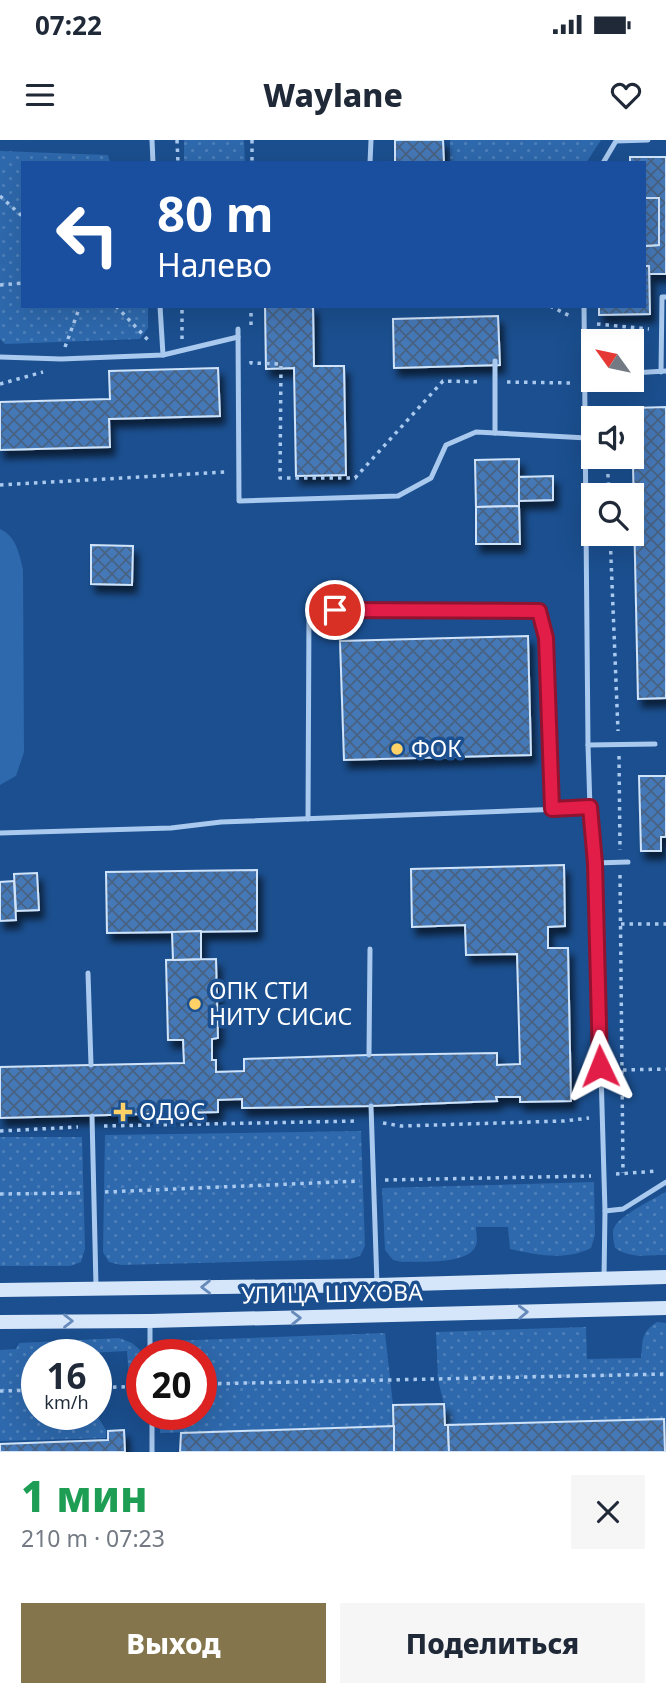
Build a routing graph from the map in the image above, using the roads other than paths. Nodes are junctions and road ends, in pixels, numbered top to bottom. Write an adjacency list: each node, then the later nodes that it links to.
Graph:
1 (152, 140): 4 (lane)
2 (371, 140): 5 (lane)
3 (648, 140): 6 (lane)
4 (153, 161)
5 (370, 161)
6 (604, 161)
7 (666, 297): 16 (lane)
8 (160, 308): 13 (lane)
9 (584, 308): 11 (lane)
10 (238, 329): 12 (lane)
11 (585, 329)
12 (238, 337): 13 (lane); 18 (lane)
13 (163, 355): 14 (lane)
14 (0, 357)
15 (495, 361): 18 (lane)
16 (663, 371): 17 (lane)
17 (644, 372)
18 (495, 433): 19 (lane)
19 (581, 438)
20 (587, 469): 22 (lane)
21 (655, 744): 22 (lane)
22 (588, 746): 23 (lane)
23 (590, 807): 24 (lane); 28 (lane)
24 (552, 809): 25 (lane); 25 (lane)
25 (308, 819): 26 (lane)
26 (0, 833)
27 (628, 862): 28 (lane)
28 (595, 863): 36 (lane)
29 (370, 949): 31 (lane)
30 (88, 973): 32 (lane)
31 (369, 1055)
32 (91, 1065)
33 (372, 1107): 39 (lane)
34 (92, 1116): 41 (lane)
35 (666, 1182): 36 (lane)
36 (605, 1212): 38 (lane)
37 (666, 1277): 38 (main road, УЛИЦА ШУХОВА)
38 (604, 1279): 39 (main road, УЛИЦА ШУХОВА)
39 (377, 1284): 41 (main road, УЛИЦА ШУХОВА, one-way to 41)
40 (0, 1290): 41 (main road, УЛИЦА ШУХОВА)
41 (96, 1290)
42 (666, 1308): 43 (main road, УЛИЦА ШУХОВА, one-way to 42)
43 (150, 1321): 44 (main road, УЛИЦА ШУХОВА, one-way to 43); 45 (lane)
44 (0, 1322)
45 (150, 1339)
46 (152, 1430): 47 (lane)
47 (152, 1452)

